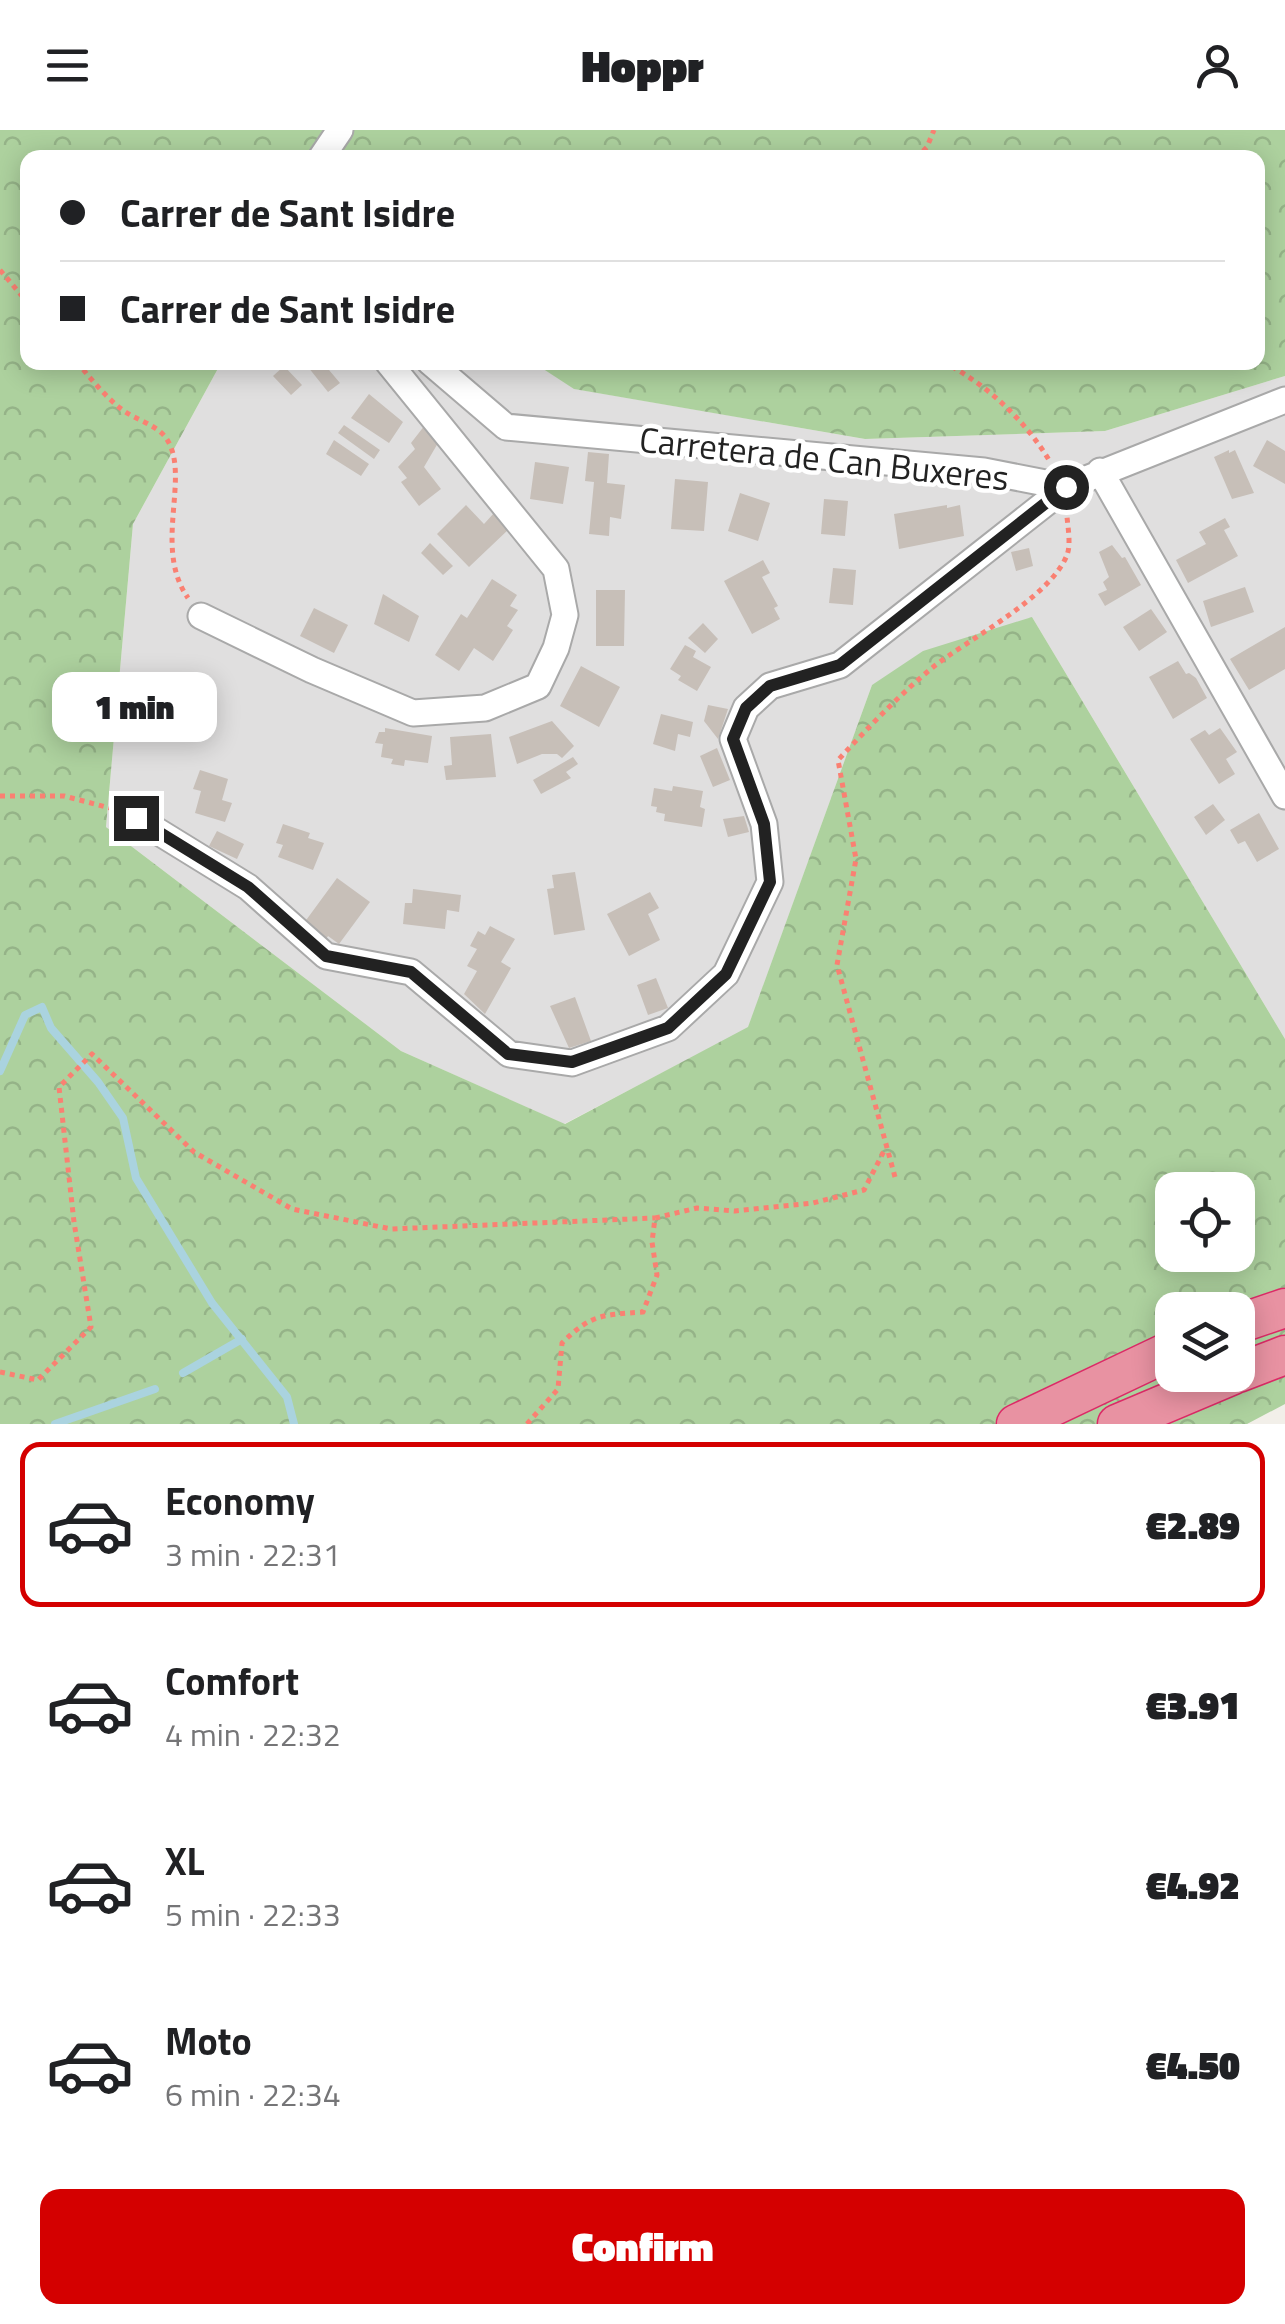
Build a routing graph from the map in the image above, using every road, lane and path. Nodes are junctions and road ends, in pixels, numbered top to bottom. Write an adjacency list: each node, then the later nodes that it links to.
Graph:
1 (0, 270): 2 (path)
2 (20, 294)
3 (84, 370): 10 (path)
4 (394, 370): 10 (street)
5 (439, 370): 9 (street, Carretera de Can Buxeres)
6 (960, 370): 9 (path)
7 (1285, 400): 8 (street)
8 (1100, 472): 9 (street); 12 (street)
9 (1066, 487): 13 (street); 14 (path)
10 (201, 616)
11 (0, 796): 13 (path)
12 (1285, 796)
13 (136, 818)
14 (886, 1147): 15 (path); 16 (path)
15 (895, 1177)
16 (655, 1218): 22 (path); 24 (path)
17 (1285, 1308): 18 (highway)
18 (1255, 1318)
19 (1285, 1355): 21 (highway)
20 (1155, 1358): 25 (highway)
21 (1255, 1366)
22 (0, 1372)
23 (1193, 1392): 26 (highway)
24 (527, 1424)
25 (1016, 1424)
26 (1117, 1424)

